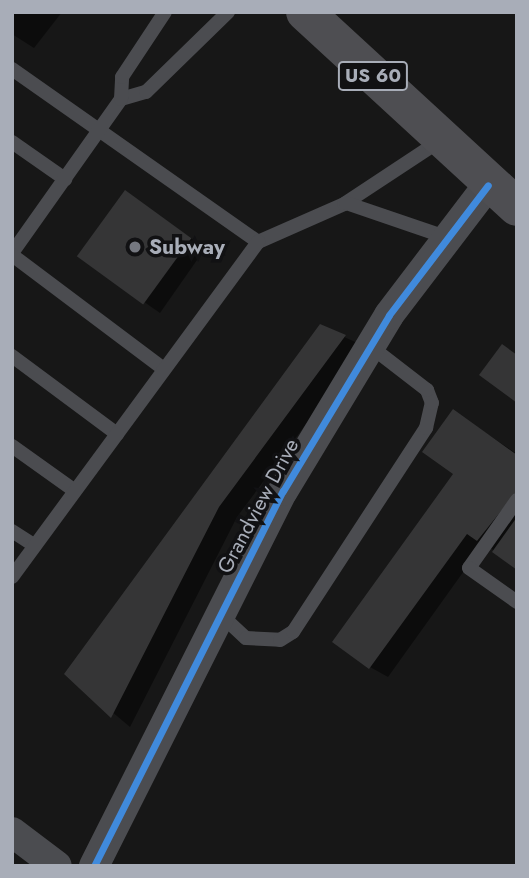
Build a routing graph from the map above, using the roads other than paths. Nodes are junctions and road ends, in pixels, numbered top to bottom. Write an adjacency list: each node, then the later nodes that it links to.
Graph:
1 (164, 12): 5 (lane)
2 (228, 12): 5 (lane)
3 (305, 12): 7 (highway, US 60)
4 (12, 69): 6 (lane)
5 (121, 99): 6 (lane)
6 (99, 130): 9 (lane); 13 (lane)
7 (441, 140): 10 (highway, US 60); 11 (lane)
8 (12, 142): 9 (lane)
9 (65, 179): 14 (lane)
10 (502, 196): 12 (street, Grandview Drive)
11 (346, 203): 12 (lane); 13 (lane)
12 (447, 238): 15 (street, Grandview Drive)
13 (258, 242): 17 (lane)
14 (12, 254): 17 (lane)
15 (370, 346): 26 (street, Grandview Drive); 26 (lane)
16 (12, 356): 18 (lane)
17 (164, 369): 18 (lane)
18 (117, 435): 20 (lane)
19 (12, 446): 20 (lane)
20 (75, 491): 23 (lane)
21 (517, 500): 25 (lane)
22 (12, 531): 23 (lane)
23 (35, 547): 24 (lane)
24 (12, 577)
25 (517, 602)
26 (220, 614): 29 (street, Grandview Drive)
27 (12, 832): 28 (street)
28 (57, 866)
29 (94, 866)

